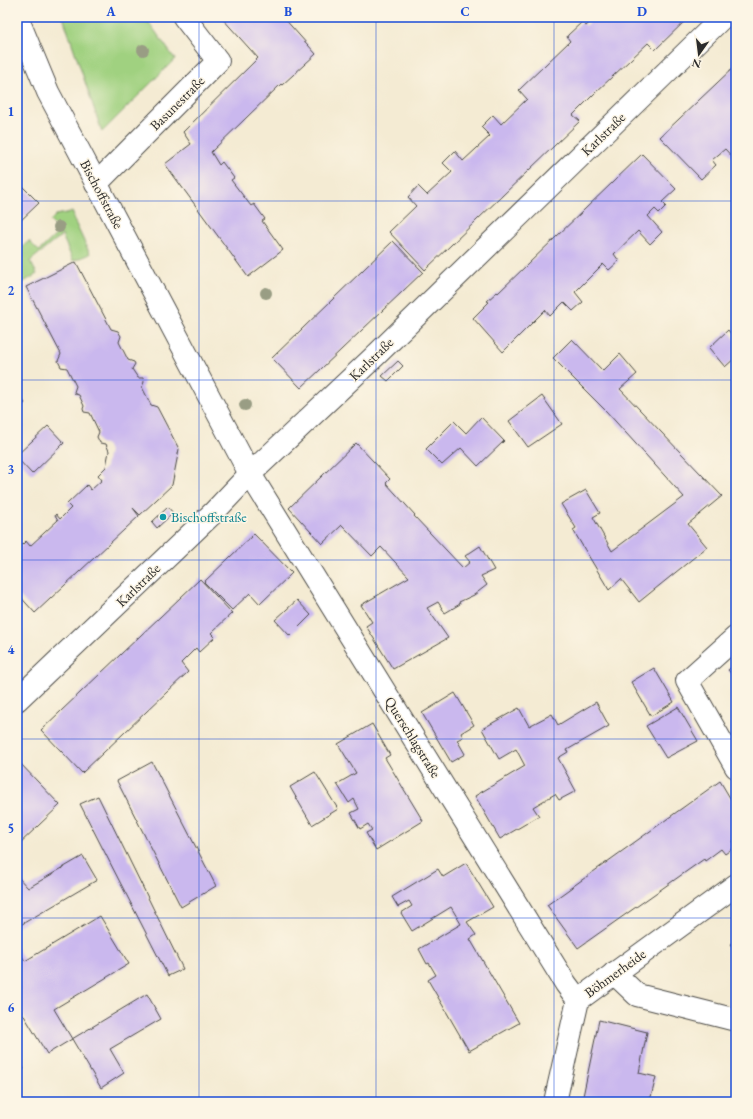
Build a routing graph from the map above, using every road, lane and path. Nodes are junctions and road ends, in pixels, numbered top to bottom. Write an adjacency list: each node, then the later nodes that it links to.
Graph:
1 (184, 17): 4 (street, Basunestraße)
2 (723, 17): 5 (street, Karlstraße)
3 (22, 18): 4 (street, Bischoffstraße)
4 (96, 184): 5 (street, Bischoffstraße)
5 (250, 474): 7 (street, Karlstraße); 11 (street, Querschlagstraße)
6 (736, 637): 8 (street)
7 (17, 700)
8 (736, 767)
9 (736, 885): 10 (street, Böhmerheide)
10 (614, 973): 11 (street, Böhmerheide); 12 (street)
11 (578, 1000): 13 (street, Böhmerheide)
12 (736, 1020)
13 (555, 1102)

